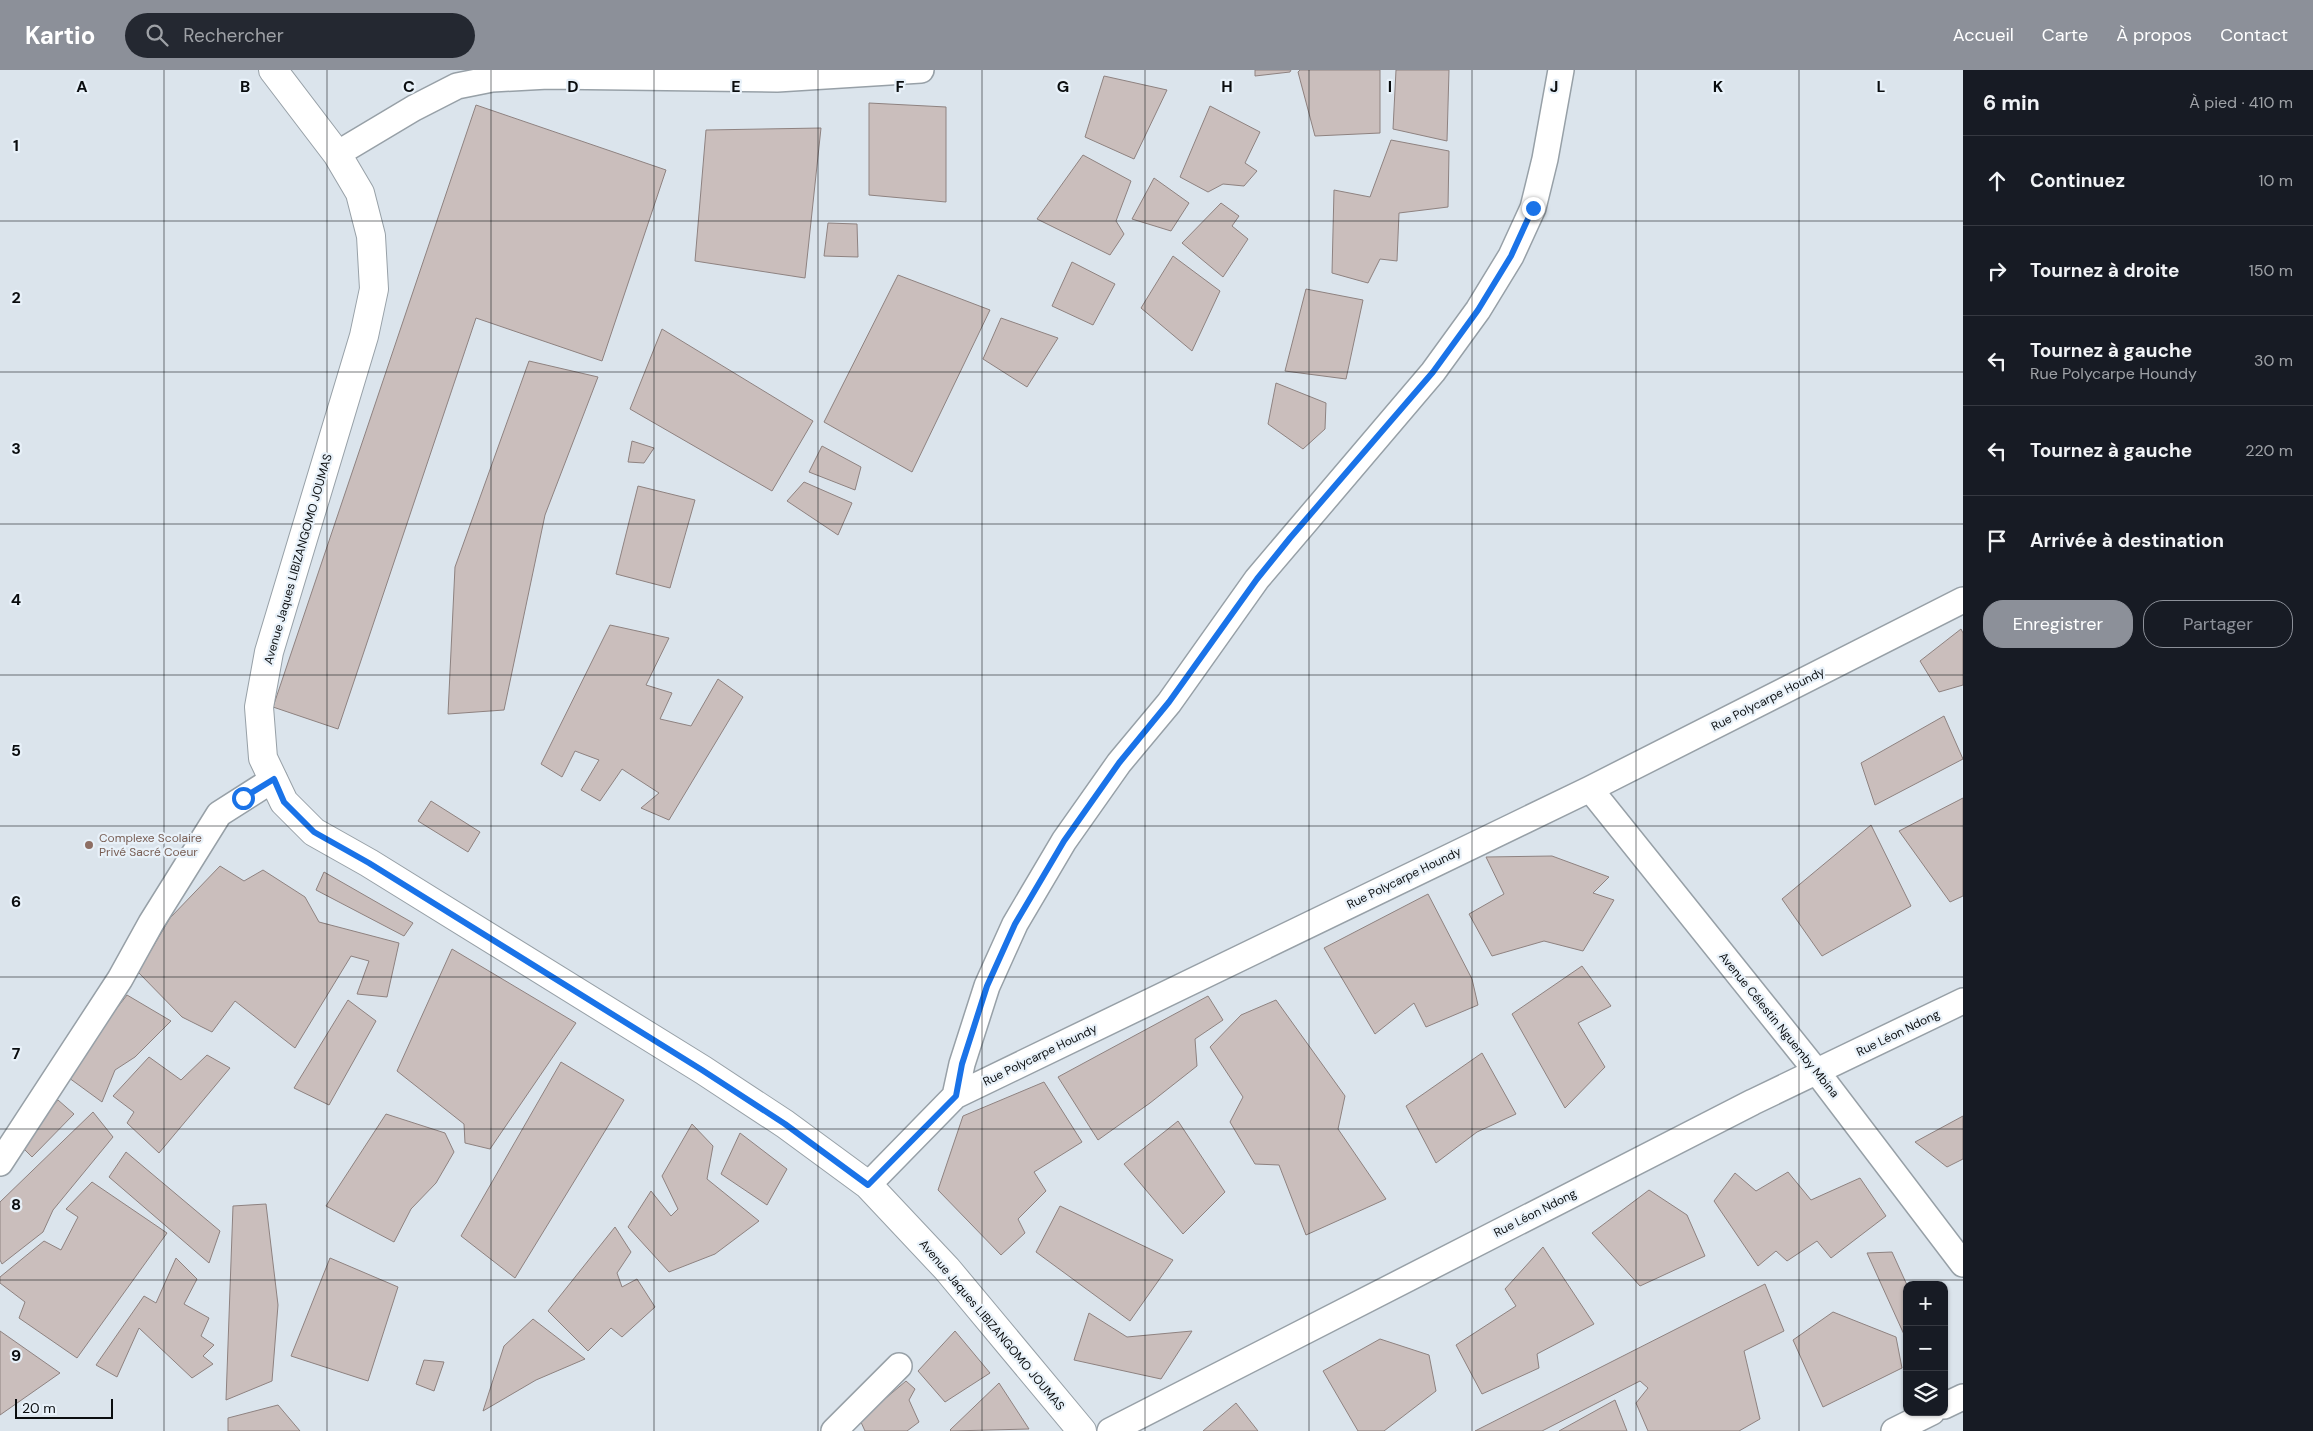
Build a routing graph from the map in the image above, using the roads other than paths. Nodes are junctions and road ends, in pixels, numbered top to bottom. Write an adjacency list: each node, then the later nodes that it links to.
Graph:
1 (273, 70): 4 (main road, Avenue Jaques LIBIZANGOMO JOUMAS)
2 (921, 70): 4 (street)
3 (1561, 70): 10 (street)
4 (337, 154): 6 (main road, Avenue Jaques LIBIZANGOMO JOUMAS)
5 (1963, 600): 7 (street, Rue Polycarpe Houndy)
6 (274, 779): 11 (street); 12 (main road, Avenue Jaques LIBIZANGOMO JOUMAS)
7 (1590, 789): 9 (street, Avenue Célestin Nguemby Mbina); 10 (street, Rue Polycarpe Houndy)
8 (1963, 1001): 9 (street, Rue Léon Ndong)
9 (1817, 1072): 13 (street, Avenue Célestin Nguemby Mbina); 20 (street, Rue Léon Ndong)
10 (956, 1096): 12 (street, Rue Polycarpe Houndy)
11 (0, 1163)
12 (868, 1185): 19 (main road, Avenue Jaques LIBIZANGOMO JOUMAS)
13 (1963, 1264)
14 (900, 1366): 18 (street)
15 (1963, 1397): 16 (street)
16 (1948, 1404)
17 (1924, 1416): 21 (street)
18 (834, 1431)
19 (1082, 1431)
20 (1110, 1431)
21 (1894, 1431)

